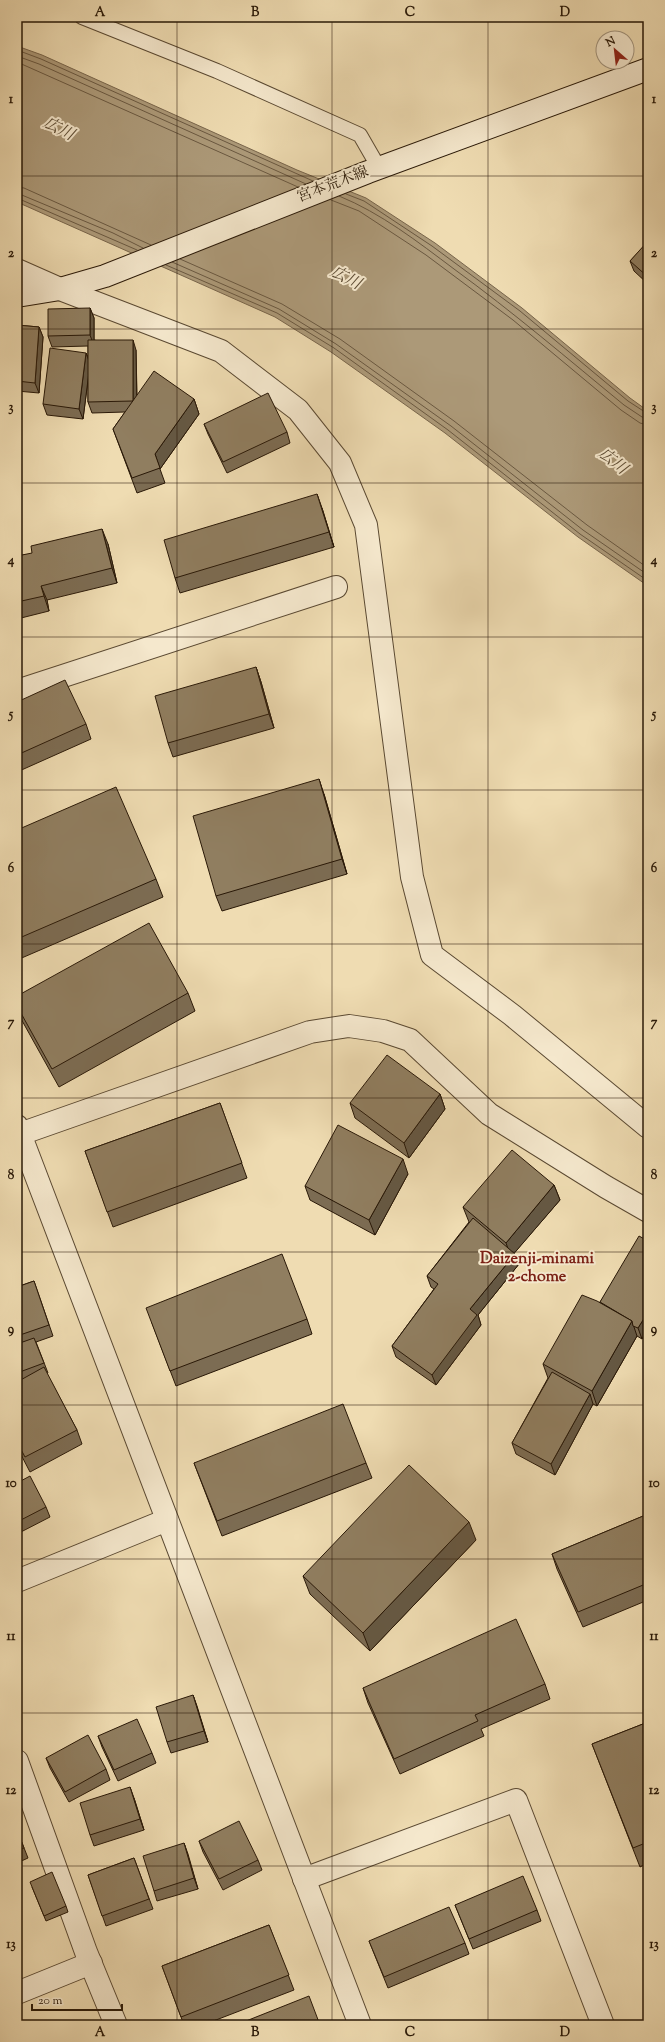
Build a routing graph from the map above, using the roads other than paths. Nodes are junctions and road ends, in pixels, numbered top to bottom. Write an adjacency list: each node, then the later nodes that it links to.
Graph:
1 (82, 17): 3 (lane)
2 (648, 69): 3 (street, 宮本荒木線)
3 (374, 170): 5 (street, 宮本荒木線)
4 (17, 270): 5 (street)
5 (60, 289): 6 (street, 宮本荒木線); 9 (street)
6 (17, 296)
7 (336, 587): 8 (street)
8 (17, 691)
9 (648, 1127)
10 (18, 1132): 11 (street); 12 (street)
11 (648, 1211)
12 (168, 1520): 13 (street); 15 (street)
13 (17, 1580)
14 (17, 1761): 16 (street)
15 (304, 1879): 19 (street); 20 (street)
16 (91, 1963): 17 (street); 18 (street)
17 (17, 1993)
18 (116, 2025)
19 (360, 2025)
20 (604, 2025)

